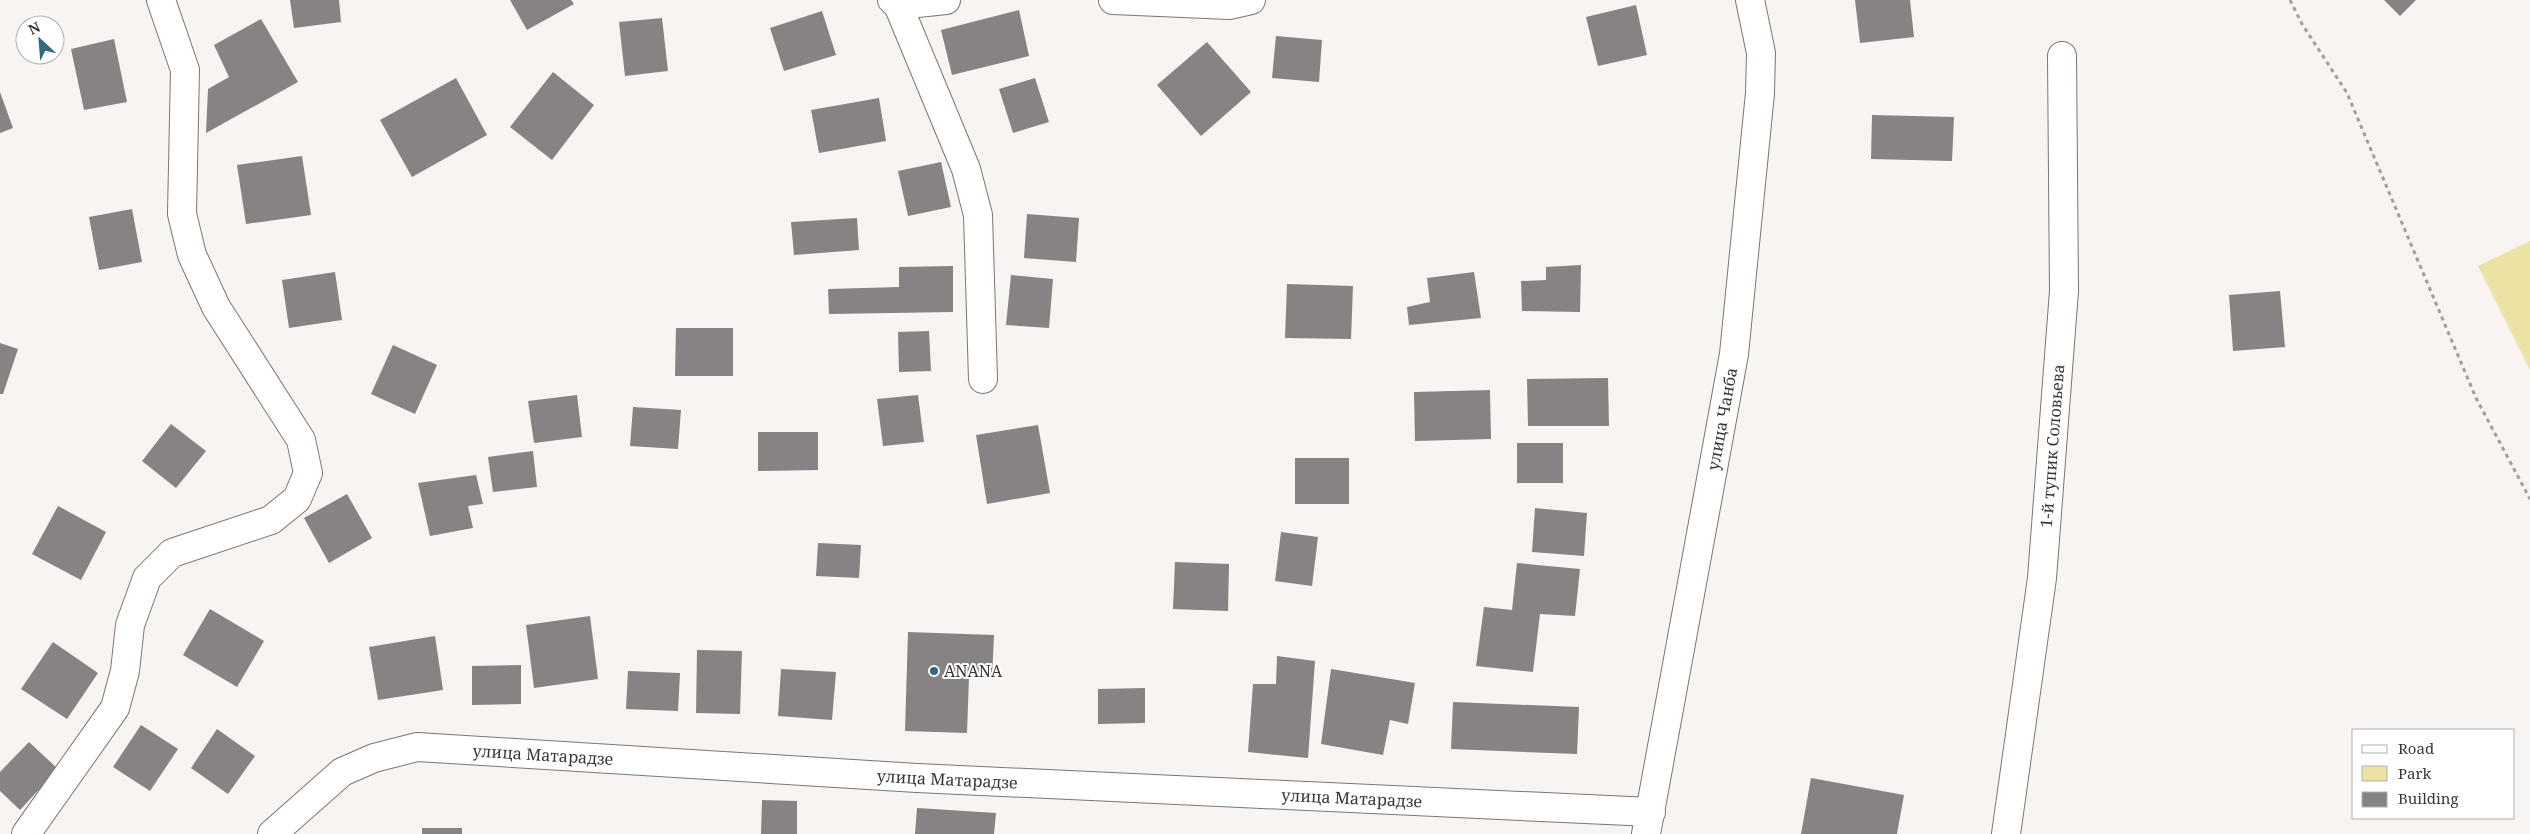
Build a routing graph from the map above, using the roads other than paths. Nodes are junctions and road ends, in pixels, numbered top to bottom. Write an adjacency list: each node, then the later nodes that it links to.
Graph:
1 (161, 0): 10 (street)
2 (946, 0): 6 (street)
3 (1113, 0): 4 (street)
4 (1251, 0)
5 (1750, 0): 9 (street, улица Чанба)
6 (895, 3): 8 (street)
7 (2062, 56): 12 (street, 1-й тупик Соловьева)
8 (983, 379)
9 (1649, 823): 11 (street, улица Матарадзе)
10 (26, 834)
11 (272, 834)
12 (2006, 834)

